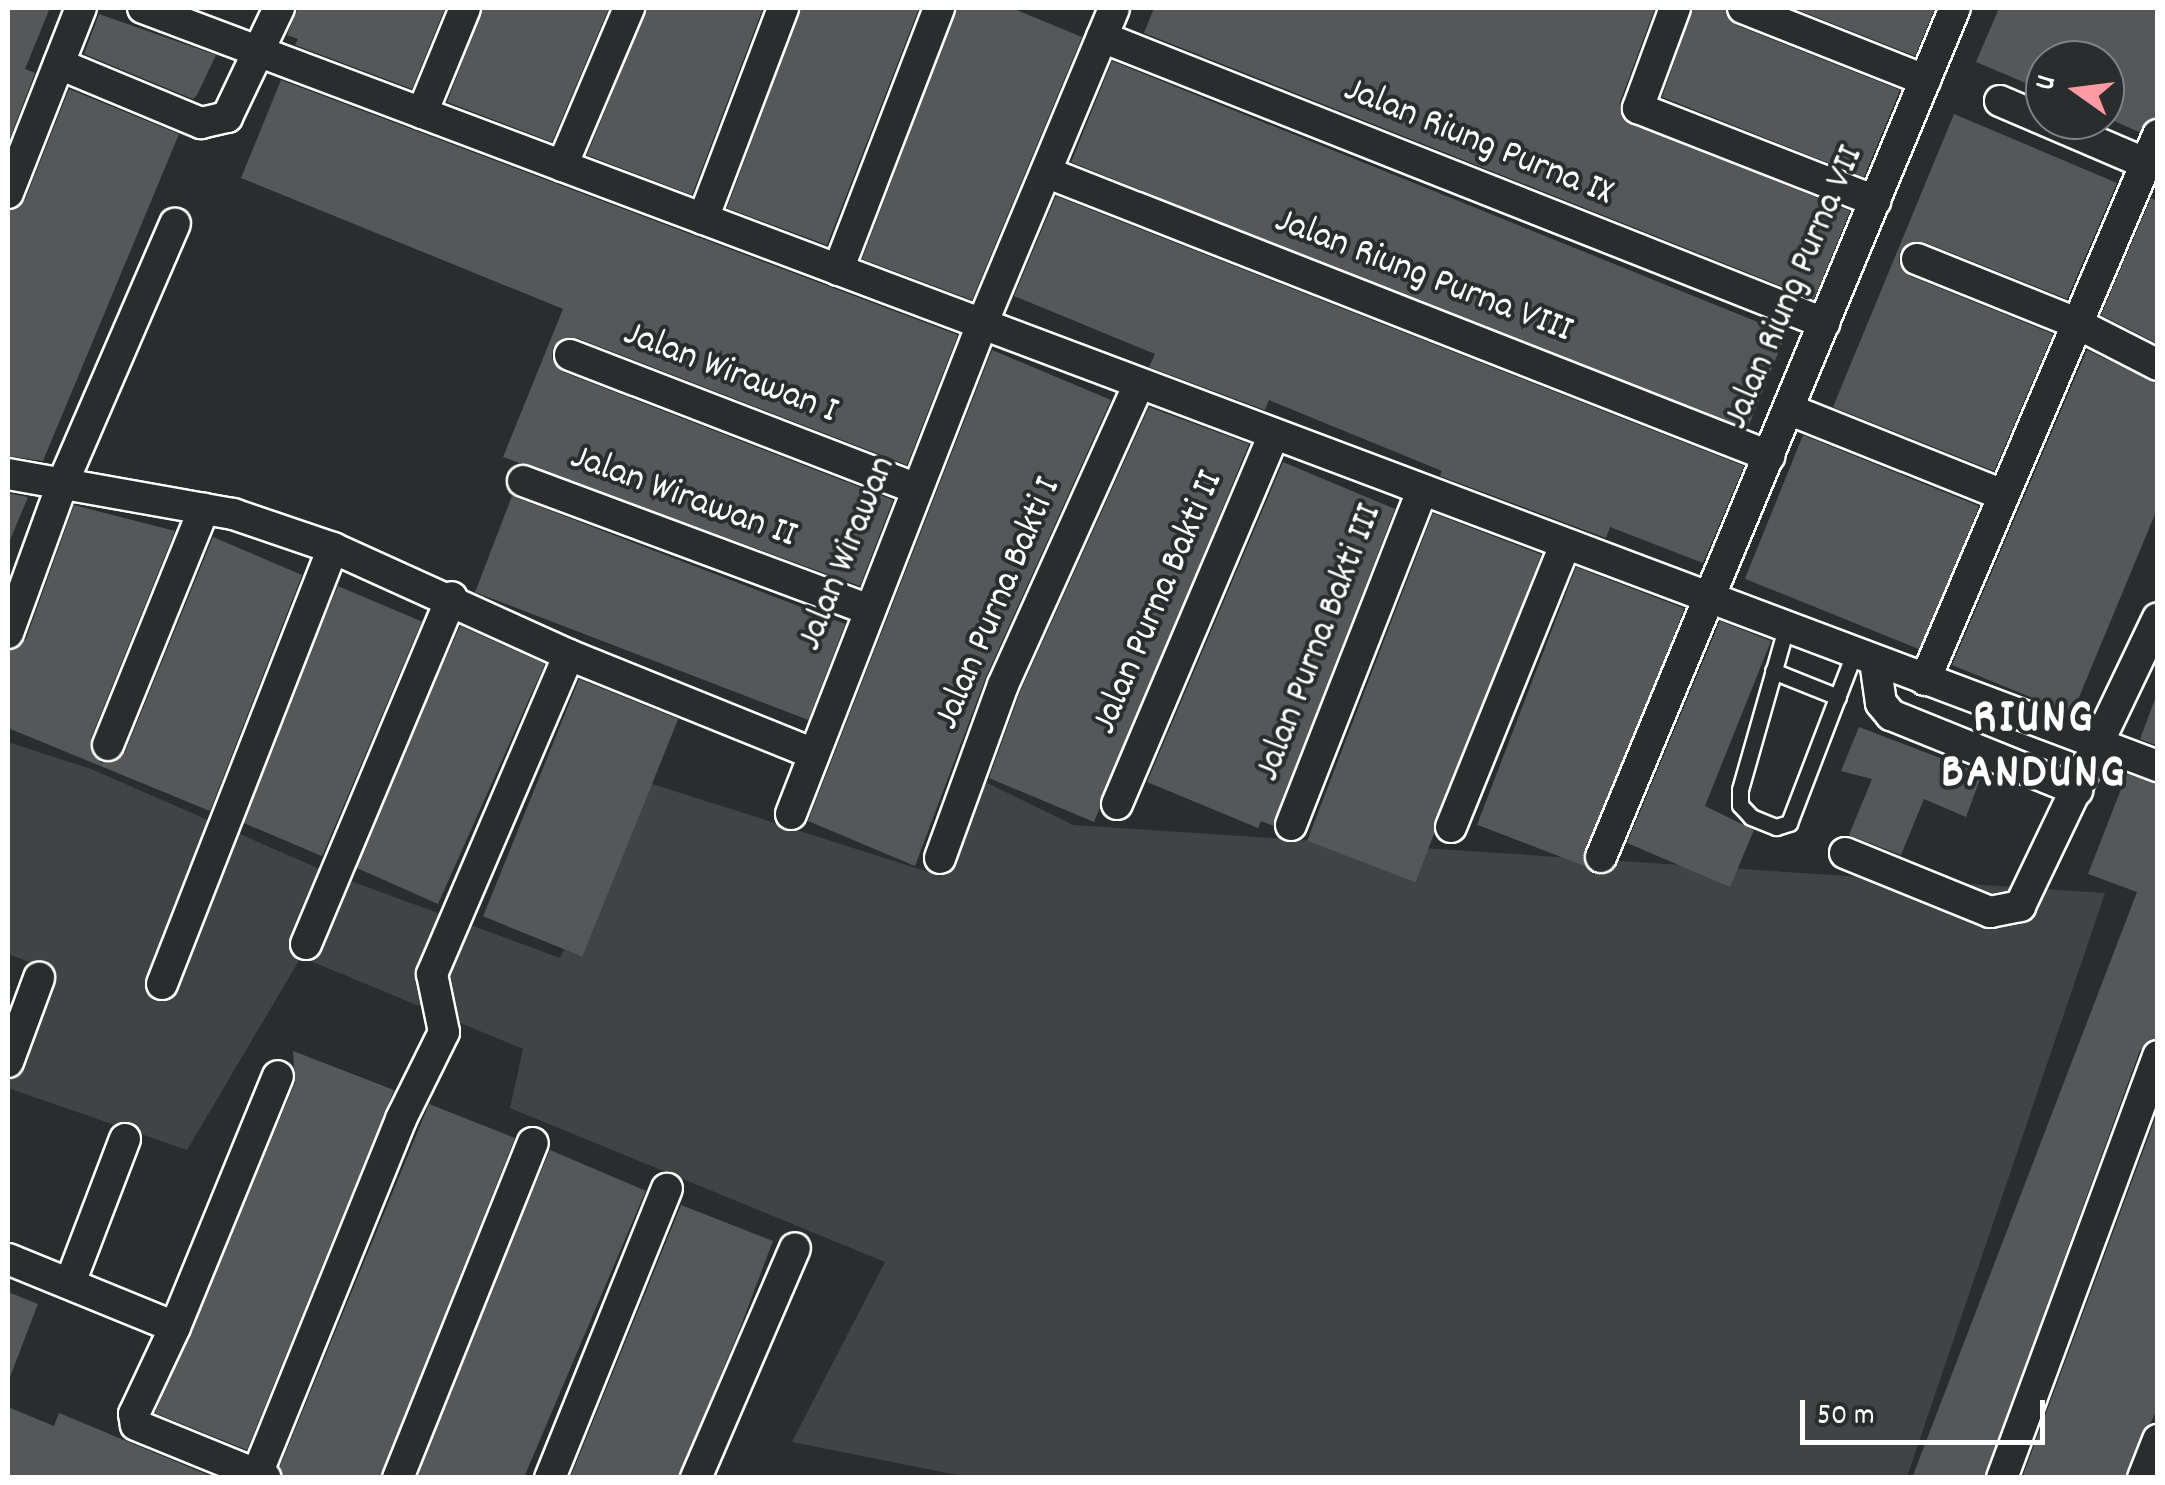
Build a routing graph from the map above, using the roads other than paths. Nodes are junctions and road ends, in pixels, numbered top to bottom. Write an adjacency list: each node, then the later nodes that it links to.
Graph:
1 (81, 8): 14 (street)
2 (142, 8): 13 (street)
3 (278, 8): 13 (street)
4 (464, 8): 17 (street)
5 (629, 8): 19 (street)
6 (783, 8): 23 (street)
7 (940, 8): 26 (street)
8 (1114, 8): 12 (street, Jalan Wirawan)
9 (1675, 8): 22 (street)
10 (1743, 8): 15 (street)
11 (1955, 8): 15 (street, Jalan Riung Purna VII)
12 (1102, 37): 20 (street, Jalan Wirawan); 29 (street, Jalan Riung Purna IX)
13 (261, 52): 14 (street); 17 (street)
14 (58, 64): 21 (street)
15 (1925, 80): 22 (street, Jalan Riung Purna VII)
16 (2000, 102): 18 (street)
17 (422, 112): 19 (street)
18 (2151, 149): 27 (street)
19 (562, 166): 23 (street)
20 (1048, 173): 28 (street, Jalan Wirawan); 35 (street, Jalan Riung Purna VIII)
21 (8, 193)
22 (1875, 201): 29 (street, Jalan Riung Purna VII)
23 (702, 219): 26 (street)
24 (175, 224): 38 (street)
25 (1917, 258): 27 (street)
26 (838, 270): 28 (street)
27 (2074, 322): 31 (street); 41 (street)
28 (982, 324): 32 (street); 39 (street, Jalan Wirawan)
29 (1824, 324): 33 (street, Jalan Riung Purna VII)
30 (570, 355): 39 (street, Jalan Wirawan I)
31 (2158, 365)
32 (1139, 384): 34 (street); 67 (street, Jalan Purna Bakti I)
33 (1802, 416): 35 (street, Jalan Riung Purna VII); 41 (street)
34 (1274, 434): 40 (street); 61 (street, Jalan Purna Bakti II)
35 (1769, 456): 46 (street, Jalan Riung Purna VII)
36 (8, 474): 38 (street)
37 (524, 481): 47 (street, Jalan Wirawan II)
38 (61, 487): 42 (street); 50 (street)
39 (917, 489): 47 (street, Jalan Wirawan)
40 (1422, 491): 43 (street); 63 (street, Jalan Purna Bakti III)
41 (2001, 494): 54 (street)
42 (204, 509): 44 (street); 56 (street)
43 (1566, 545): 46 (street); 64 (street)
44 (333, 548): 45 (street); 70 (street)
45 (452, 597): 51 (street); 68 (street)
46 (1710, 599): 49 (street); 66 (street, Jalan Riung Purna VII)
47 (870, 610): 58 (street, Jalan Wirawan)
48 (2158, 618): 57 (street)
49 (1786, 628): 52 (street); 53 (lane)
50 (8, 633)
51 (569, 654): 58 (street); 83 (street)
52 (1865, 658): 54 (street); 55 (lane); 60 (street)
53 (1773, 671): 55 (lane); 55 (lane)
54 (1925, 680): 57 (street)
55 (1838, 697)
56 (108, 744)
57 (2100, 745): 59 (street); 60 (street)
58 (811, 753): 62 (street, Jalan Wirawan)
59 (2158, 766)
60 (2078, 790): 65 (street)
61 (1117, 804)
62 (791, 814)
63 (1292, 825)
64 (1452, 827)
65 (1845, 853)
66 (1601, 857)
67 (940, 858)
68 (306, 944)
69 (39, 978): 72 (street)
70 (162, 984)
71 (2158, 1056): 87 (street)
72 (8, 1062)
73 (278, 1076): 80 (street)
74 (125, 1139): 79 (street)
75 (533, 1143): 84 (street)
76 (667, 1189): 85 (street)
77 (795, 1248): 86 (street)
78 (8, 1258): 79 (street)
79 (70, 1282): 80 (street)
80 (175, 1327): 82 (street)
81 (2158, 1440): 88 (street)
82 (185, 1464): 83 (street)
83 (261, 1476)
84 (398, 1478)
85 (550, 1478)
86 (696, 1478)
87 (2002, 1478)
88 (2143, 1478)

